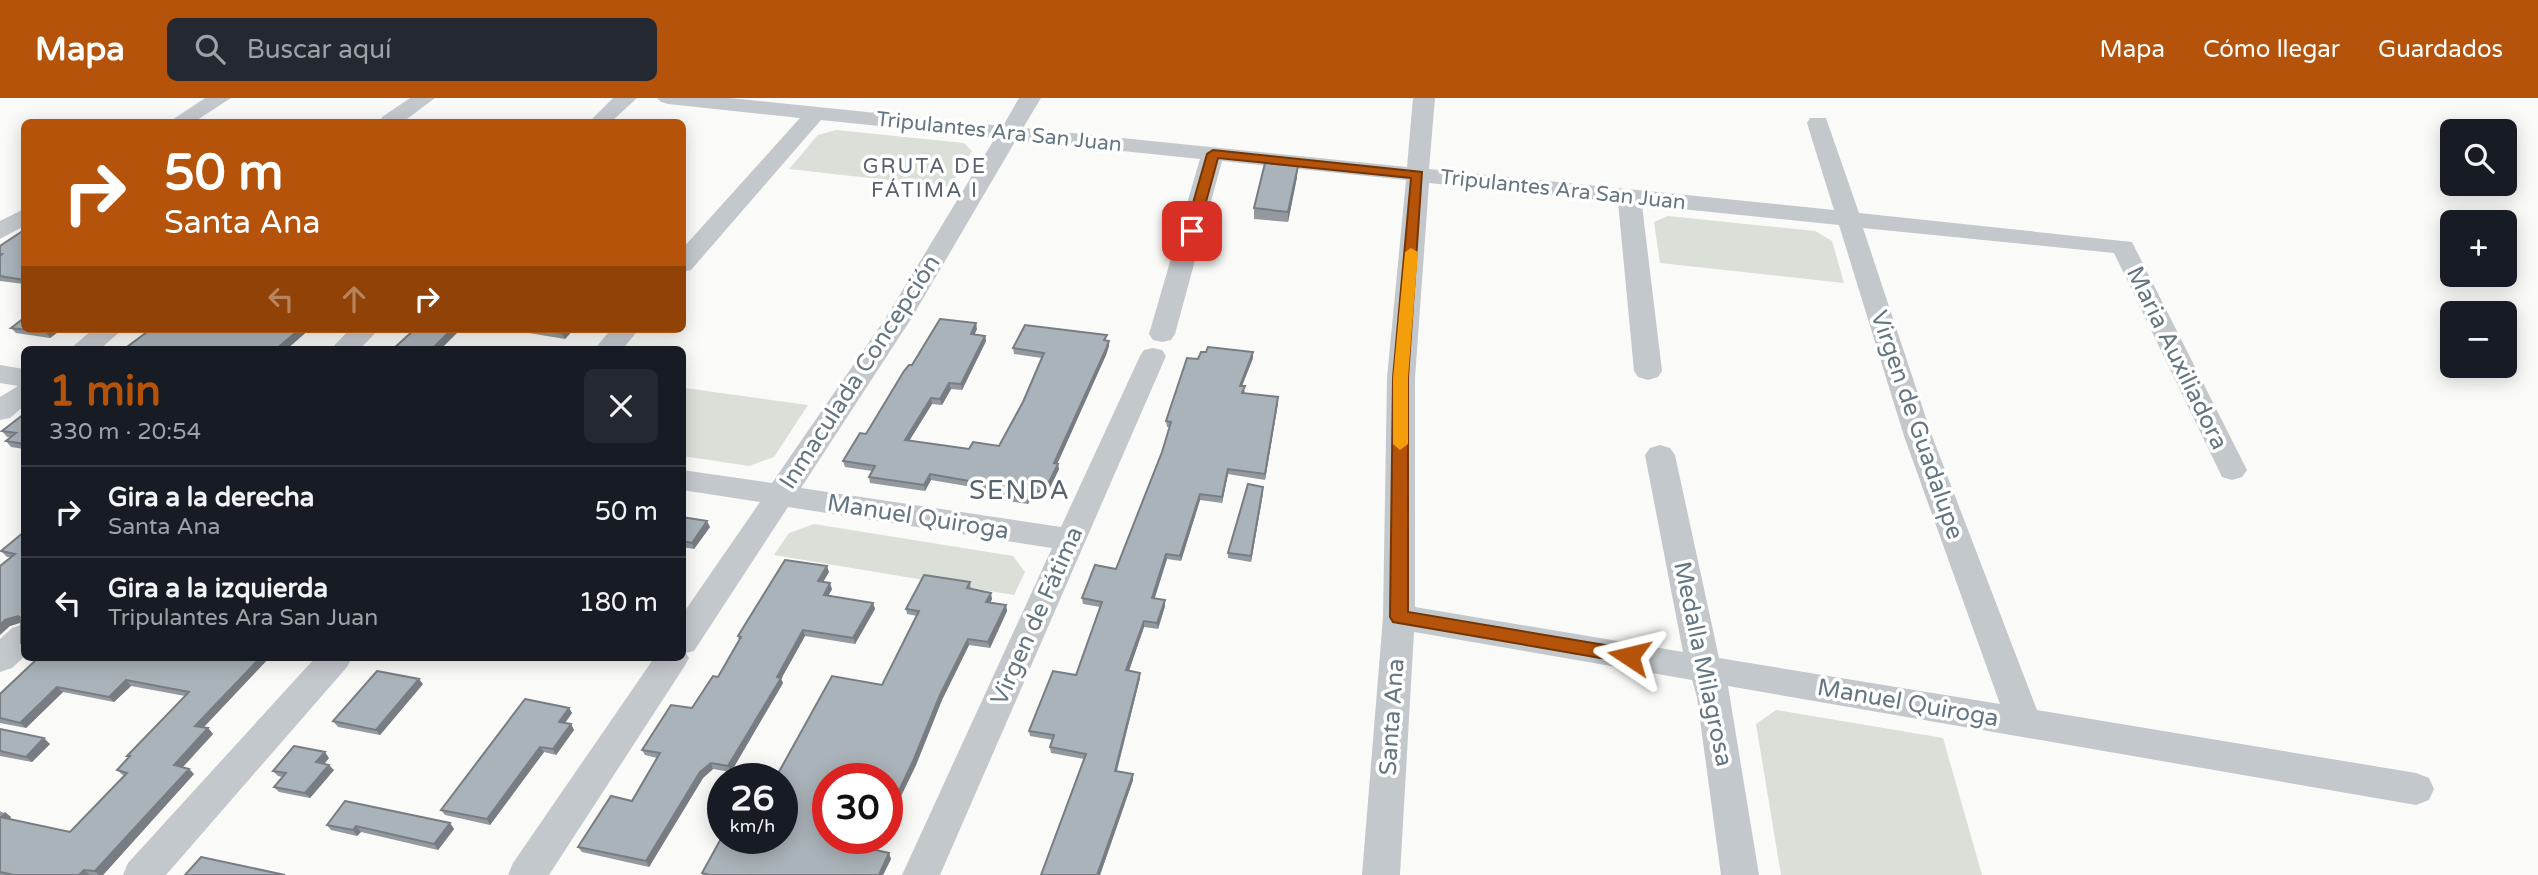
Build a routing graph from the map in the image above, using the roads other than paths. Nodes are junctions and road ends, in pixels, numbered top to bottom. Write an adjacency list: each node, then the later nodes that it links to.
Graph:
1 (220, 98): 8 (street)
2 (424, 98): 9 (street)
3 (626, 98): 10 (street)
4 (668, 98): 7 (street, Tripulantes Ara San Juan)
5 (1030, 98): 12 (street, Inmaculada Concepción)
6 (1424, 98): 14 (street, Santa Ana)
7 (816, 113): 12 (street, Tripulantes Ara San Juan); 20 (street)
8 (185, 119)
9 (394, 119)
10 (602, 119)
11 (1818, 123): 17 (street, Virgen de Guadalupe)
12 (1009, 133): 13 (street, Tripulantes Ara San Juan); 35 (street, Inmaculada Concepción)
13 (1213, 154): 14 (street, Tripulantes Ara San Juan); 36 (street, Virgen de Fátima)
14 (1418, 175): 15 (street, Tripulantes Ara San Juan); 37 (street, Santa Ana)
15 (1629, 196): 17 (street, Tripulantes Ara San Juan); 27 (street)
16 (21, 218): 18 (street)
17 (1848, 219): 19 (street, Tripulantes Ara San Juan); 44 (street, Virgen de Guadalupe)
18 (0, 232)
19 (2123, 247): 33 (street, Maria Auxiliadora)
20 (686, 260)
21 (105, 333): 24 (street)
22 (362, 333): 25 (street)
23 (622, 333): 26 (street)
24 (87, 346)
25 (347, 346)
26 (611, 346)
27 (1648, 371)
28 (0, 374): 29 (street)
29 (21, 378)
30 (21, 395): 31 (street)
31 (0, 411)
32 (1660, 455): 43 (street, Medalla Milagrosa)
33 (2232, 470)
34 (686, 481): 35 (street, Manuel Quiroga)
35 (780, 495): 36 (street, Manuel Quiroga); 38 (street, Inmaculada Concepción)
36 (1071, 540): 48 (street, Virgen de Fátima)
37 (1399, 617): 43 (street, Manuel Quiroga); 49 (street, Santa Ana)
38 (686, 636)
39 (21, 640): 40 (street)
40 (0, 659)
41 (332, 661): 46 (street)
42 (670, 661): 47 (street)
43 (1706, 669): 44 (street, Manuel Quiroga); 50 (street, Medalla Milagrosa)
44 (2024, 723): 45 (street, Manuel Quiroga)
45 (2416, 789)
46 (142, 875)
47 (527, 875)
48 (921, 875)
49 (1381, 875)
50 (1740, 875)

